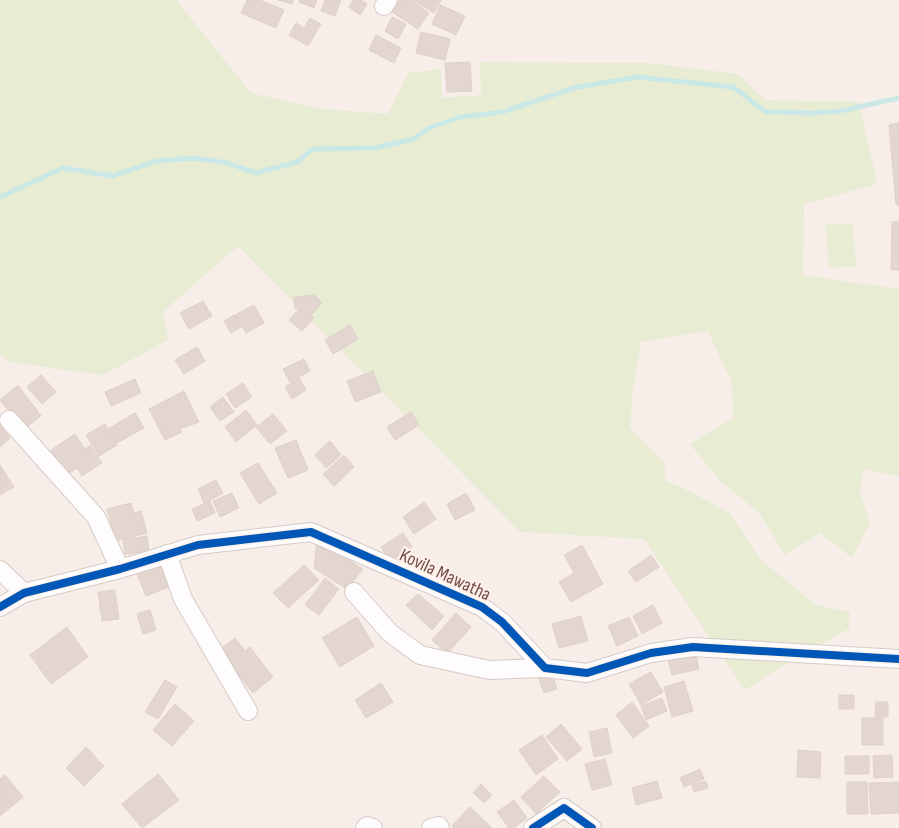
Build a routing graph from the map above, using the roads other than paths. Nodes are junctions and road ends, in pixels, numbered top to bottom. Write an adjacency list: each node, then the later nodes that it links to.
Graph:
1 (9, 420): 3 (street)
2 (167, 554): 3 (street, Kovila Mawatha); 9 (street, Kovila Mawatha); 10 (street)
3 (120, 569): 6 (street, Kovila Mawatha)
4 (0, 570): 6 (street)
5 (354, 592): 9 (street)
6 (24, 593): 7 (street, Kovila Mawatha)
7 (0, 607)
8 (899, 659): 9 (street)
9 (545, 668)
10 (248, 711)
11 (365, 828): 12 (street)
12 (373, 828)
13 (431, 828): 14 (street)
14 (440, 828)
15 (533, 828): 16 (street)
16 (592, 828)

